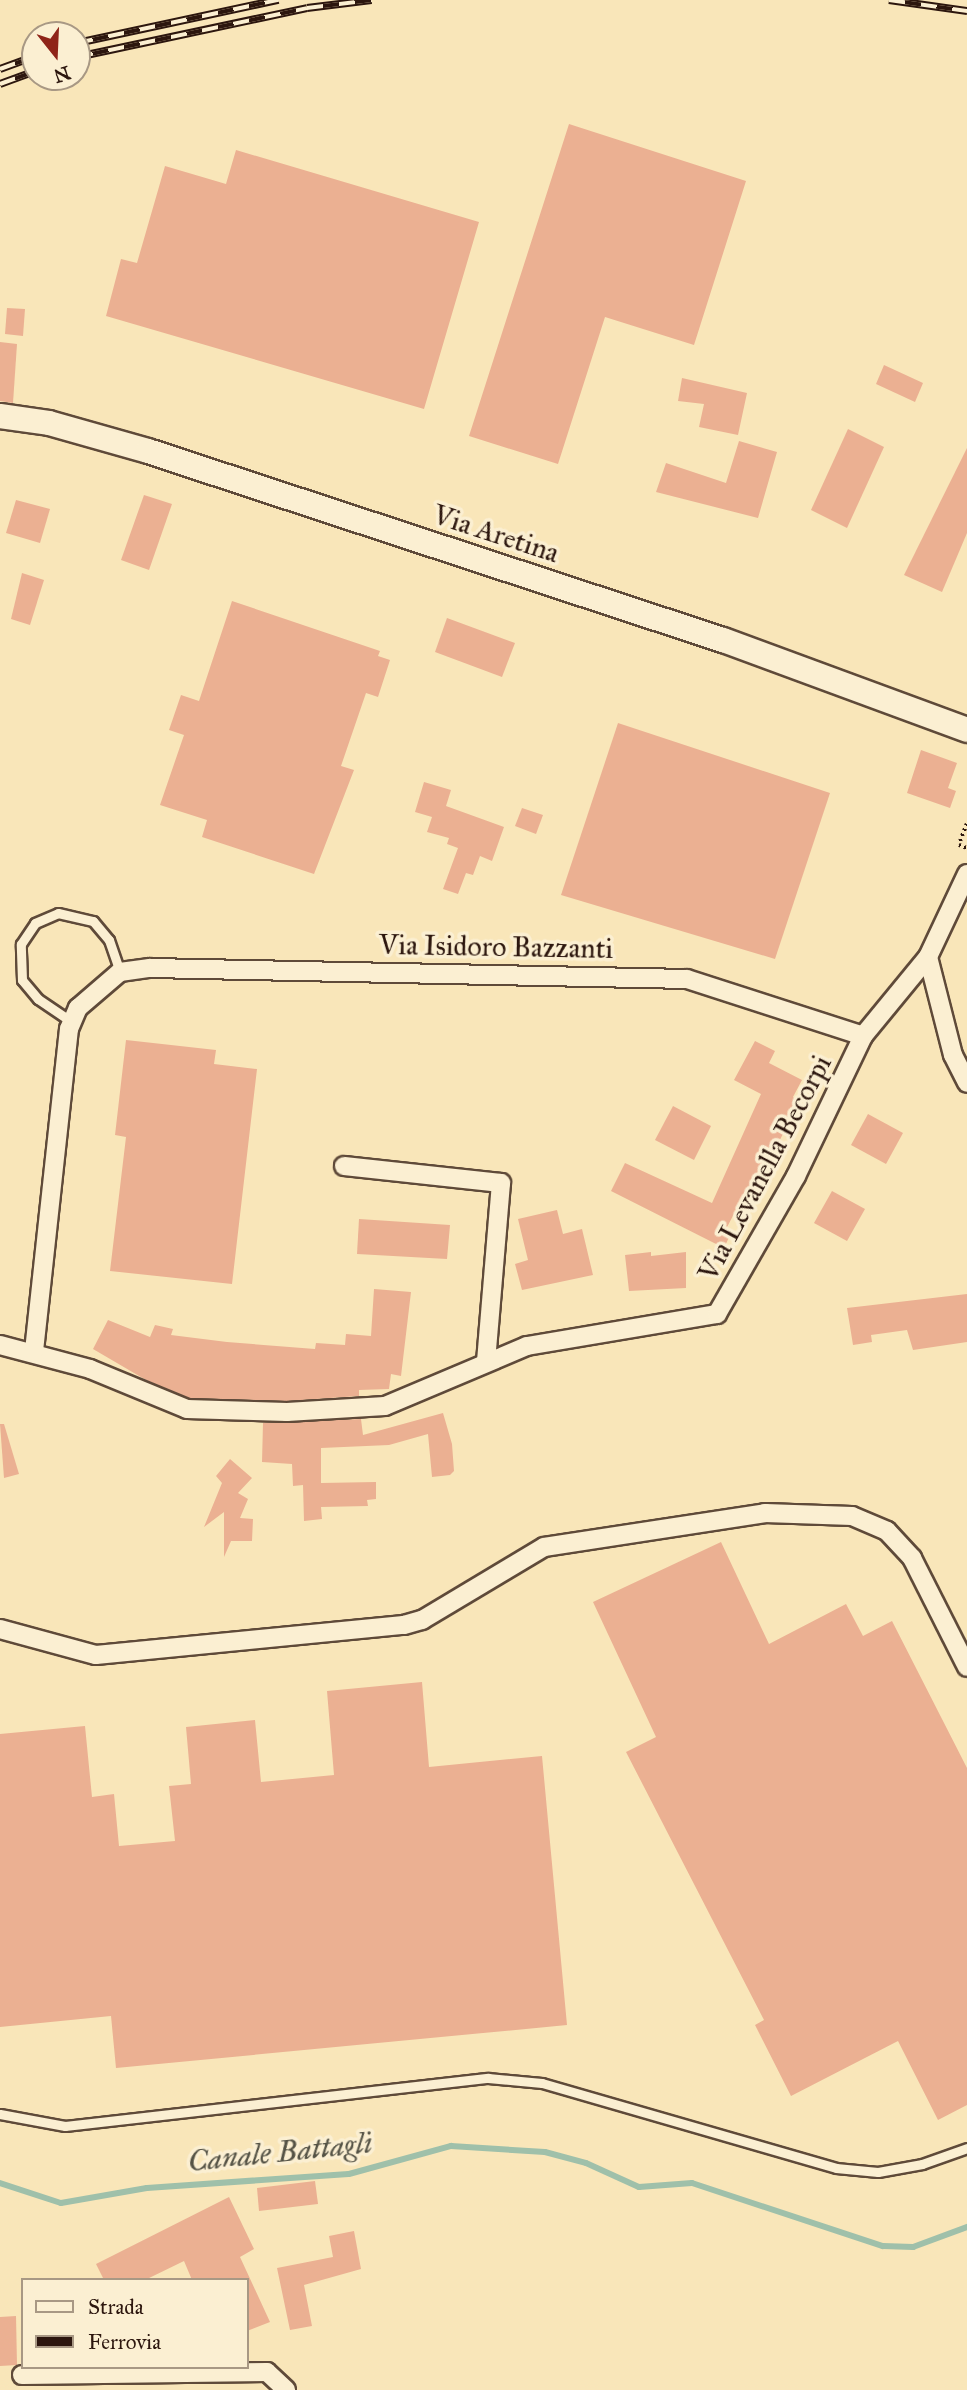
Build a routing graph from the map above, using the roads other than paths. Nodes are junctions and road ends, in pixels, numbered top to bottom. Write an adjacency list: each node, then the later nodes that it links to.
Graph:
1 (0, 416): 2 (street, Via Aretina)
2 (967, 730)
3 (967, 874): 4 (street, Via Levanella Becorpi)
4 (928, 957): 7 (street, Via Levanella Becorpi); 8 (street)
5 (120, 972): 6 (street); 6 (lane); 7 (street, Via Isidoro Bazzanti)
6 (72, 1023): 11 (street)
7 (863, 1036): 12 (street, Via Levanella Becorpi)
8 (967, 1083)
9 (344, 1167): 12 (street)
10 (0, 1345): 11 (street, Via Levanella Becorpi)
11 (34, 1351): 12 (street, Via Levanella Becorpi)
12 (486, 1360)
13 (0, 1629): 14 (street)
14 (967, 1667)
15 (0, 2114): 16 (lane)
16 (967, 2148)
17 (22, 2375): 18 (street)
18 (286, 2390)

